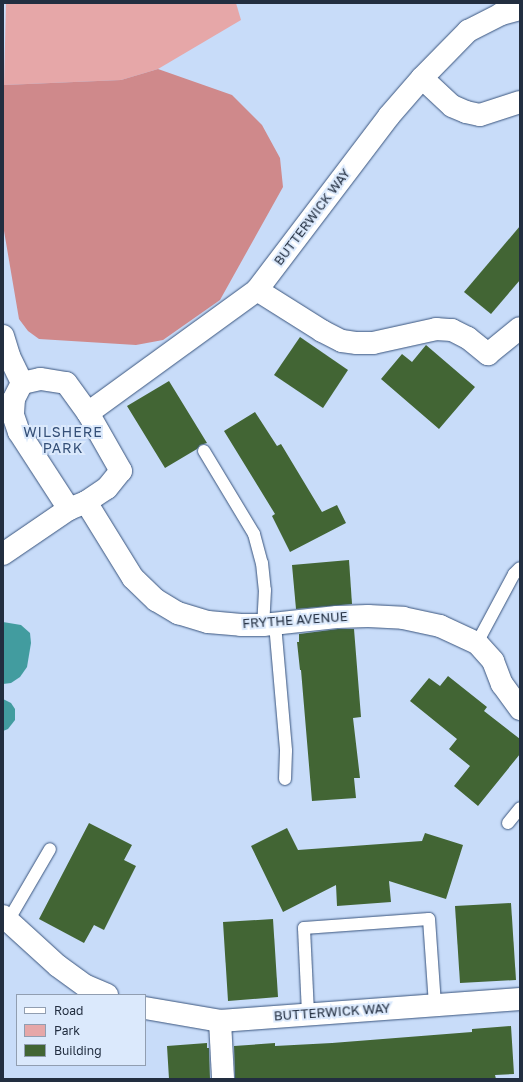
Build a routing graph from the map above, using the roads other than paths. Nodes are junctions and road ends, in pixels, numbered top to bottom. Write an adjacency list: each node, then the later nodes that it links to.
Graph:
1 (520, 9): 2 (street, BUTTERWICK WAY)
2 (422, 78): 3 (street); 4 (street, BUTTERWICK WAY)
3 (520, 102)
4 (257, 290): 5 (street); 8 (street, BUTTERWICK WAY)
5 (520, 328)
6 (5, 349): 7 (street)
7 (22, 383): 8 (street); 10 (street, FRYTHE AVENUE)
8 (88, 413): 10 (street)
9 (204, 451): 13 (lane)
10 (77, 505): 11 (street); 13 (street, FRYTHE AVENUE)
11 (3, 554)
12 (520, 568): 14 (lane)
13 (269, 625): 14 (street, FRYTHE AVENUE); 16 (lane)
14 (477, 642): 15 (street, FRYTHE AVENUE)
15 (520, 709)
16 (285, 779)
17 (520, 808): 18 (lane)
18 (508, 823)
19 (50, 849): 20 (lane)
20 (6, 918): 21 (street)
21 (104, 994)
22 (520, 1001): 23 (street, BUTTERWICK WAY)
23 (435, 1004): 25 (street, BUTTERWICK WAY); 25 (lane)
24 (146, 1008): 26 (street, BUTTERWICK WAY)
25 (308, 1013): 26 (street, BUTTERWICK WAY)
26 (220, 1021): 27 (street)
27 (223, 1079)

